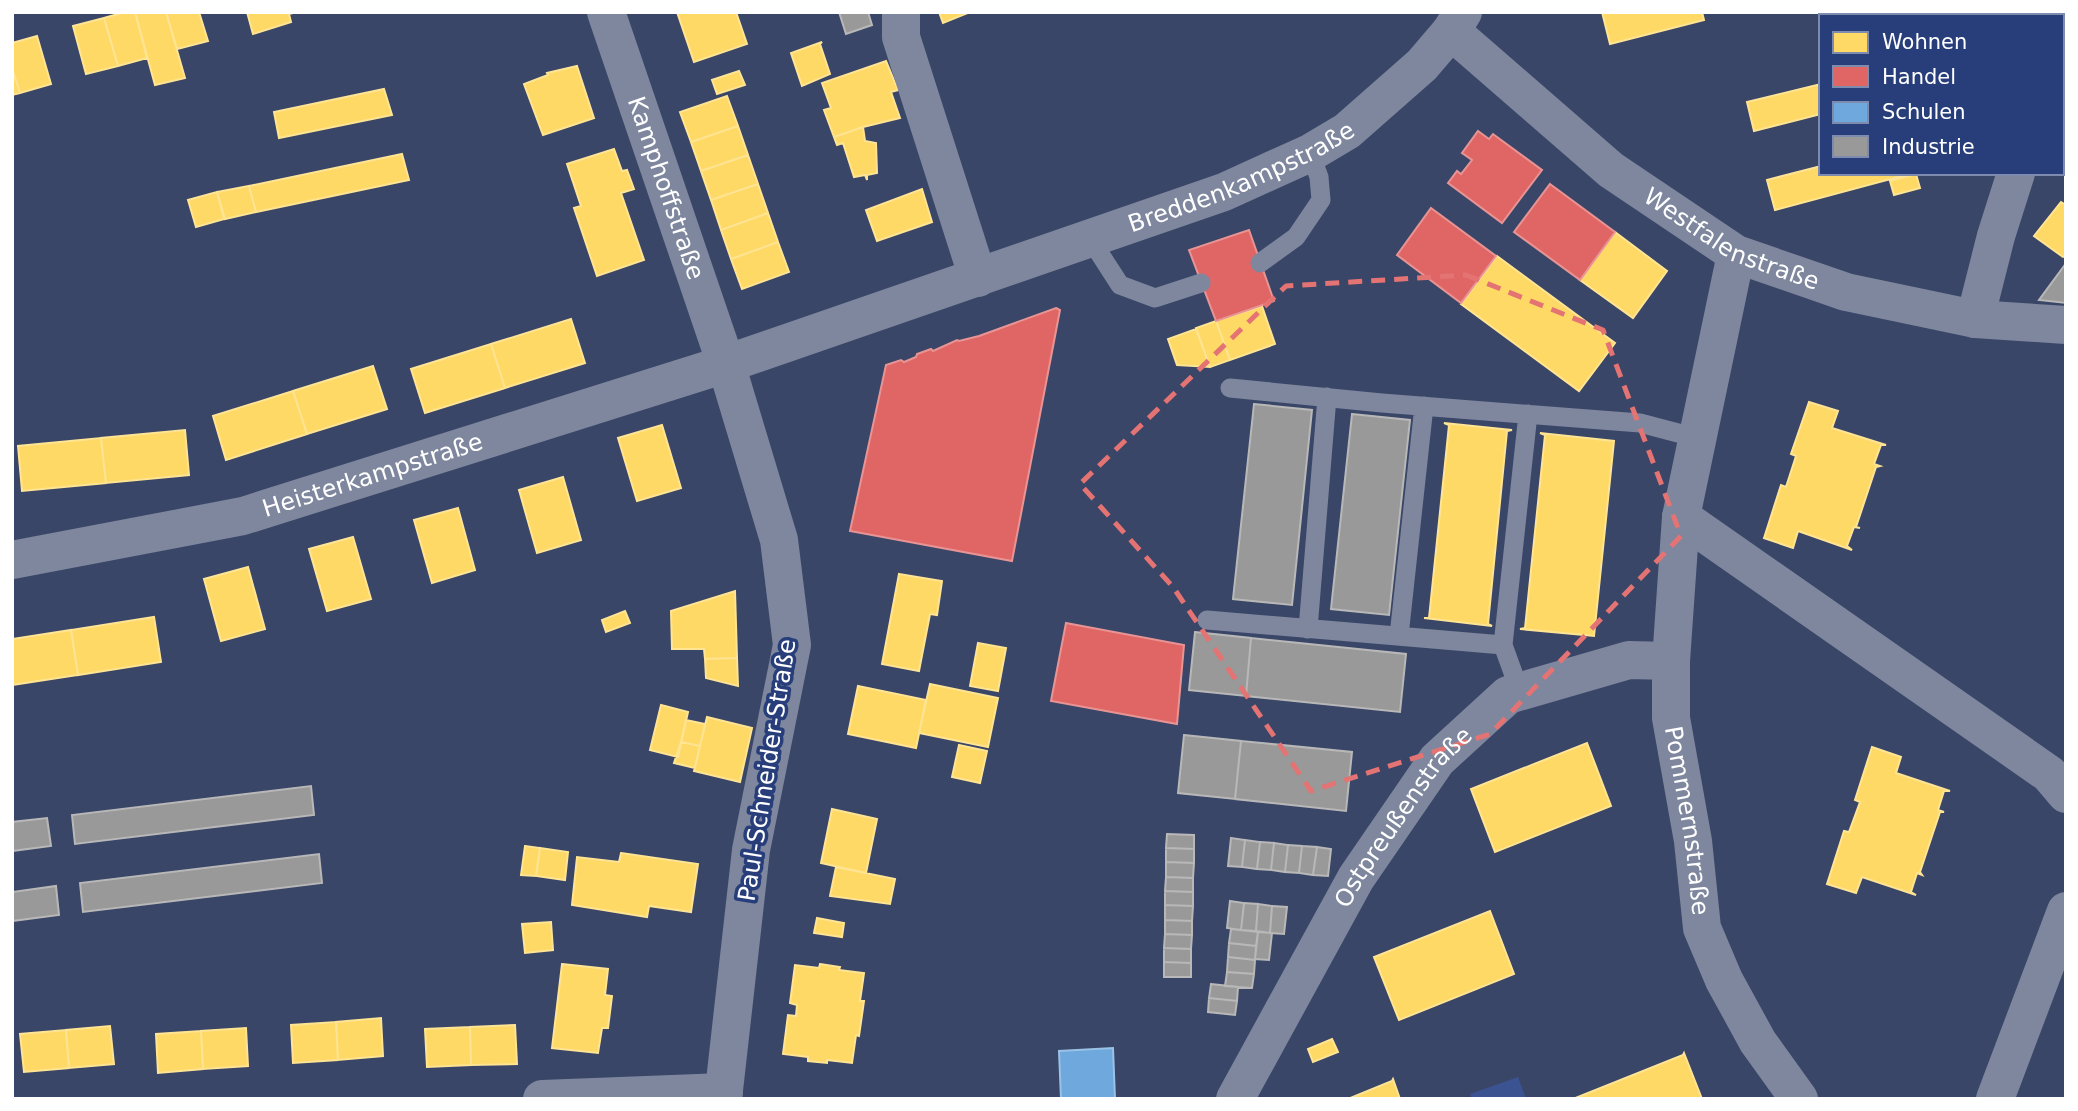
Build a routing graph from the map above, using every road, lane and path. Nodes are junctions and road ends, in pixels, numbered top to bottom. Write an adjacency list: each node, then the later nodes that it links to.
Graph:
1 (606, 12): 13 (street, Kamphoffstraße)
2 (901, 12): 9 (street)
3 (1457, 22): 4 (street, Breddenkampstraße); 7 (street, Westfalenstraße)
4 (1310, 152): 6 (street, Breddenkampstraße); 8 (lane)
5 (2015, 175): 11 (street)
6 (1089, 237): 9 (street, Breddenkampstraße); 10 (lane)
7 (1737, 254): 11 (street, Westfalenstraße); 18 (street, Pommernstraße)
8 (1260, 264)
9 (978, 278): 13 (street, Breddenkampstraße)
10 (1201, 283)
11 (1975, 319): 12 (street, Westfalenstraße)
12 (2066, 325)
13 (726, 364): 20 (street, Heisterkampstraße); 29 (street, Paul-Schneider-Straße)
14 (1230, 388): 15 (lane)
15 (1327, 397): 16 (lane); 22 (lane)
16 (1424, 406): 17 (lane); 23 (lane)
17 (1528, 414): 18 (lane); 24 (lane)
18 (1697, 438): 19 (street, Pommernstraße)
19 (1681, 517): 25 (street, Pommernstraße); 27 (street)
20 (12, 560)
21 (1207, 620): 22 (lane)
22 (1308, 629): 23 (lane)
23 (1399, 636): 24 (lane)
24 (1503, 645): 26 (lane)
25 (1671, 661): 26 (street, Ostpreußenstraße); 32 (street, Pommernstraße)
26 (1520, 692): 31 (street, Ostpreußenstraße)
27 (2066, 794)
28 (2066, 911): 33 (street)
29 (723, 1096): 30 (street)
30 (542, 1099)
31 (1235, 1099)
32 (1799, 1099)
33 (1995, 1099)

